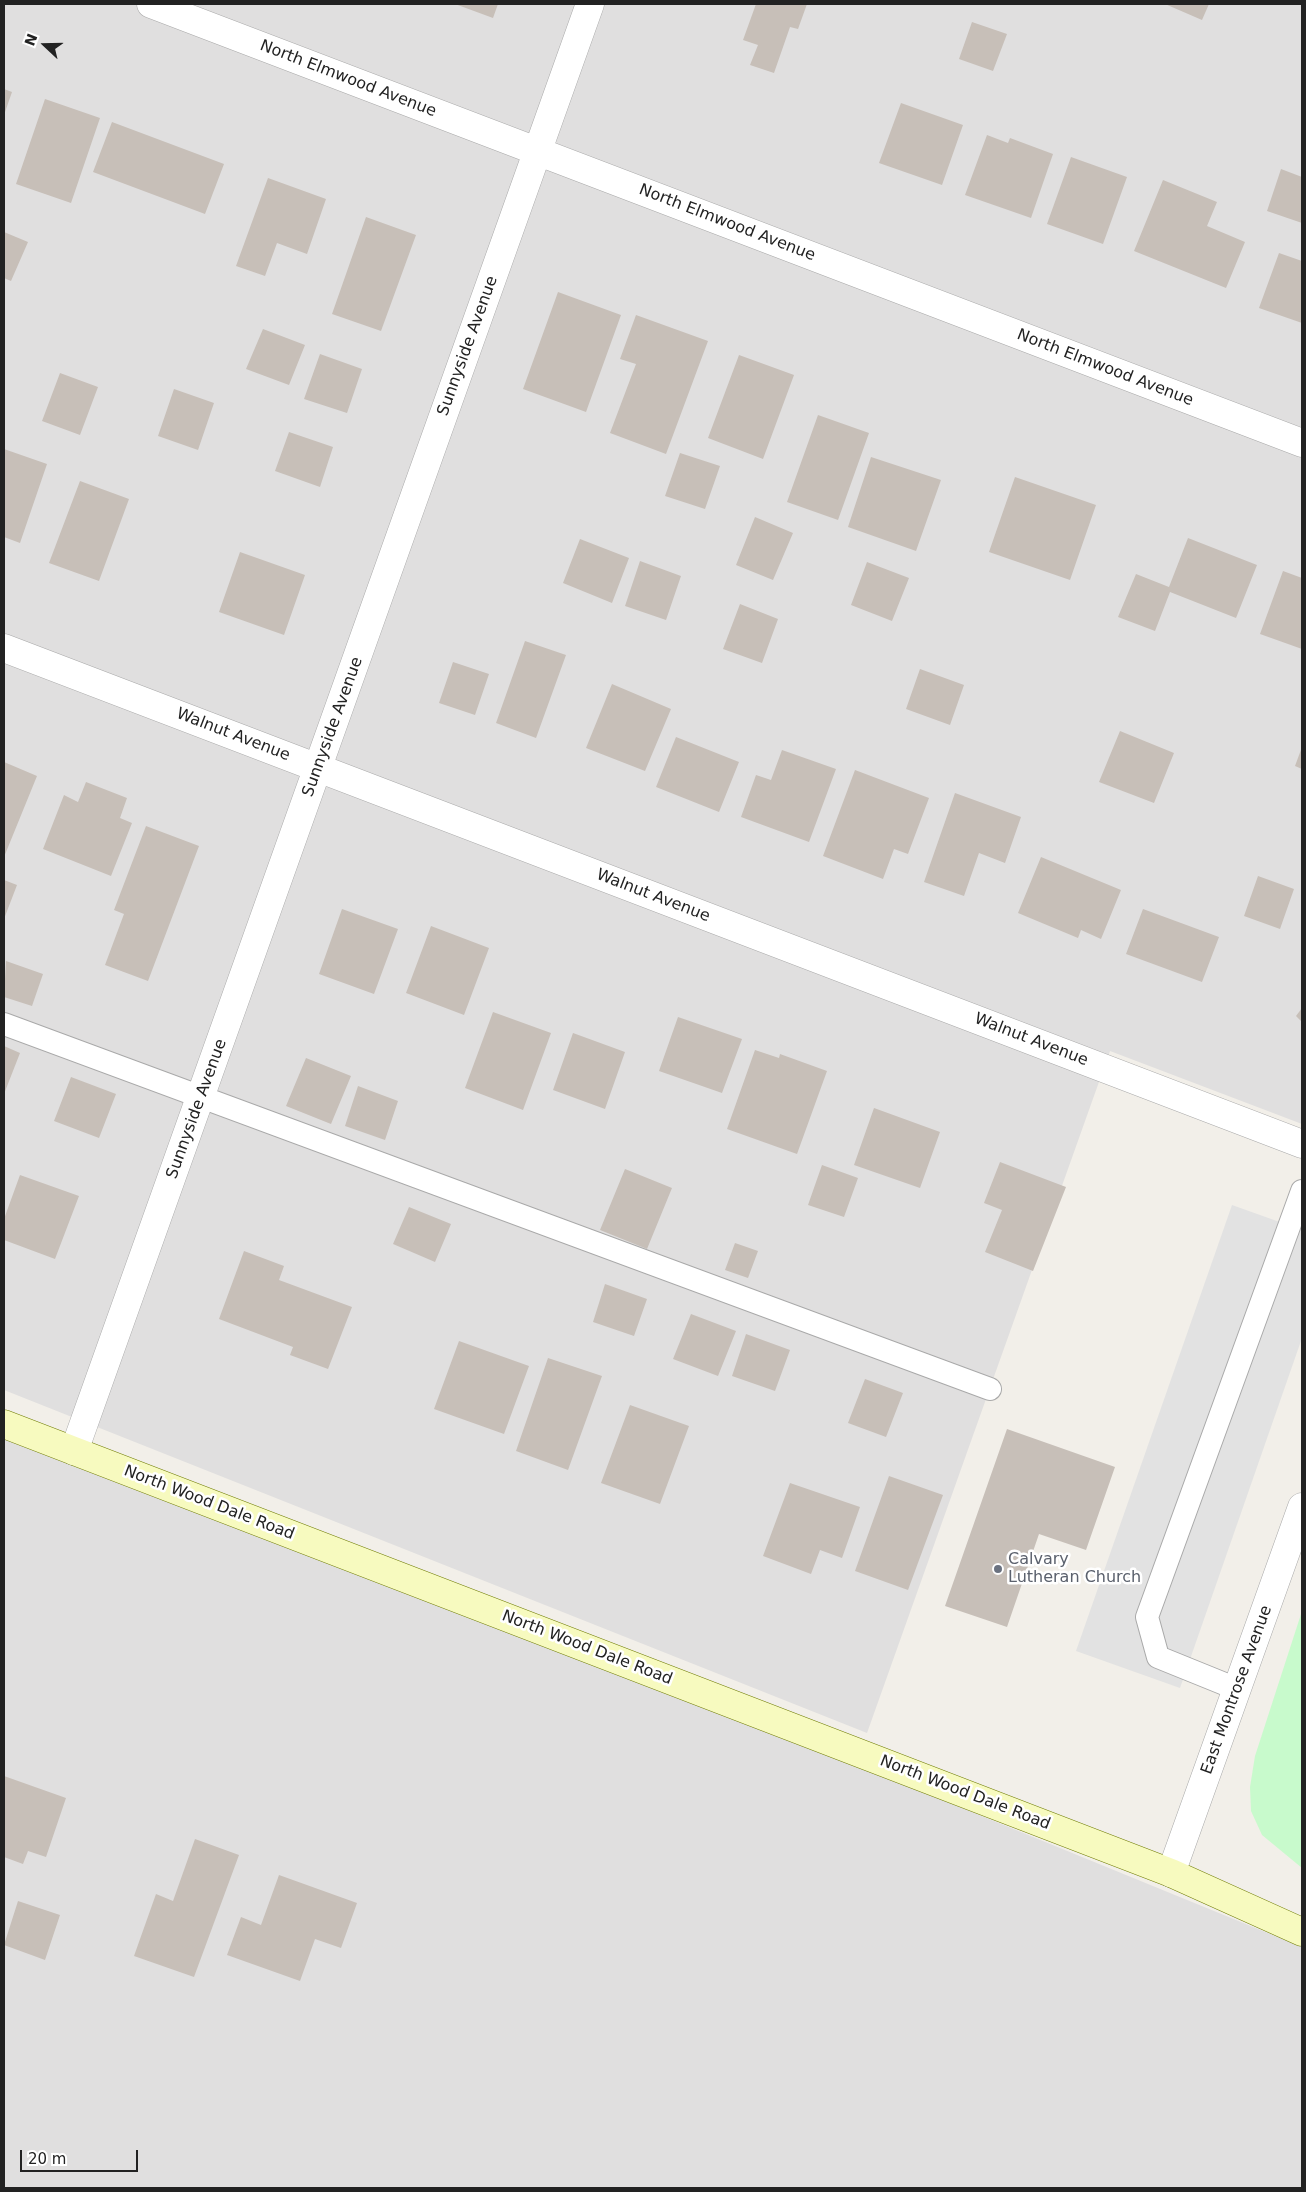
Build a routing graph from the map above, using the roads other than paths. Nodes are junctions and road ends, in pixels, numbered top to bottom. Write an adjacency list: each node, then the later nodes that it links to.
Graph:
1 (151, 4): 3 (street, North Elmwood Avenue)
2 (590, 4): 3 (street, Sunnyside Avenue)
3 (537, 151): 4 (street, North Elmwood Avenue); 6 (street, Sunnyside Avenue)
4 (1302, 443)
5 (4, 648): 6 (street, Walnut Avenue)
6 (318, 768): 8 (street, Sunnyside Avenue); 9 (street, Walnut Avenue)
7 (4, 1024): 8 (lane)
8 (201, 1096): 11 (lane); 13 (street, Sunnyside Avenue)
9 (1302, 1144)
10 (1302, 1191): 15 (lane)
11 (990, 1389)
12 (4, 1424): 13 (main road, North Wood Dale Road)
13 (74, 1451): 16 (main road, North Wood Dale Road)
14 (1302, 1508): 15 (street, East Montrose Avenue)
15 (1237, 1689): 16 (street, East Montrose Avenue)
16 (1171, 1873): 17 (main road, North Wood Dale Road)
17 (1302, 1932)

